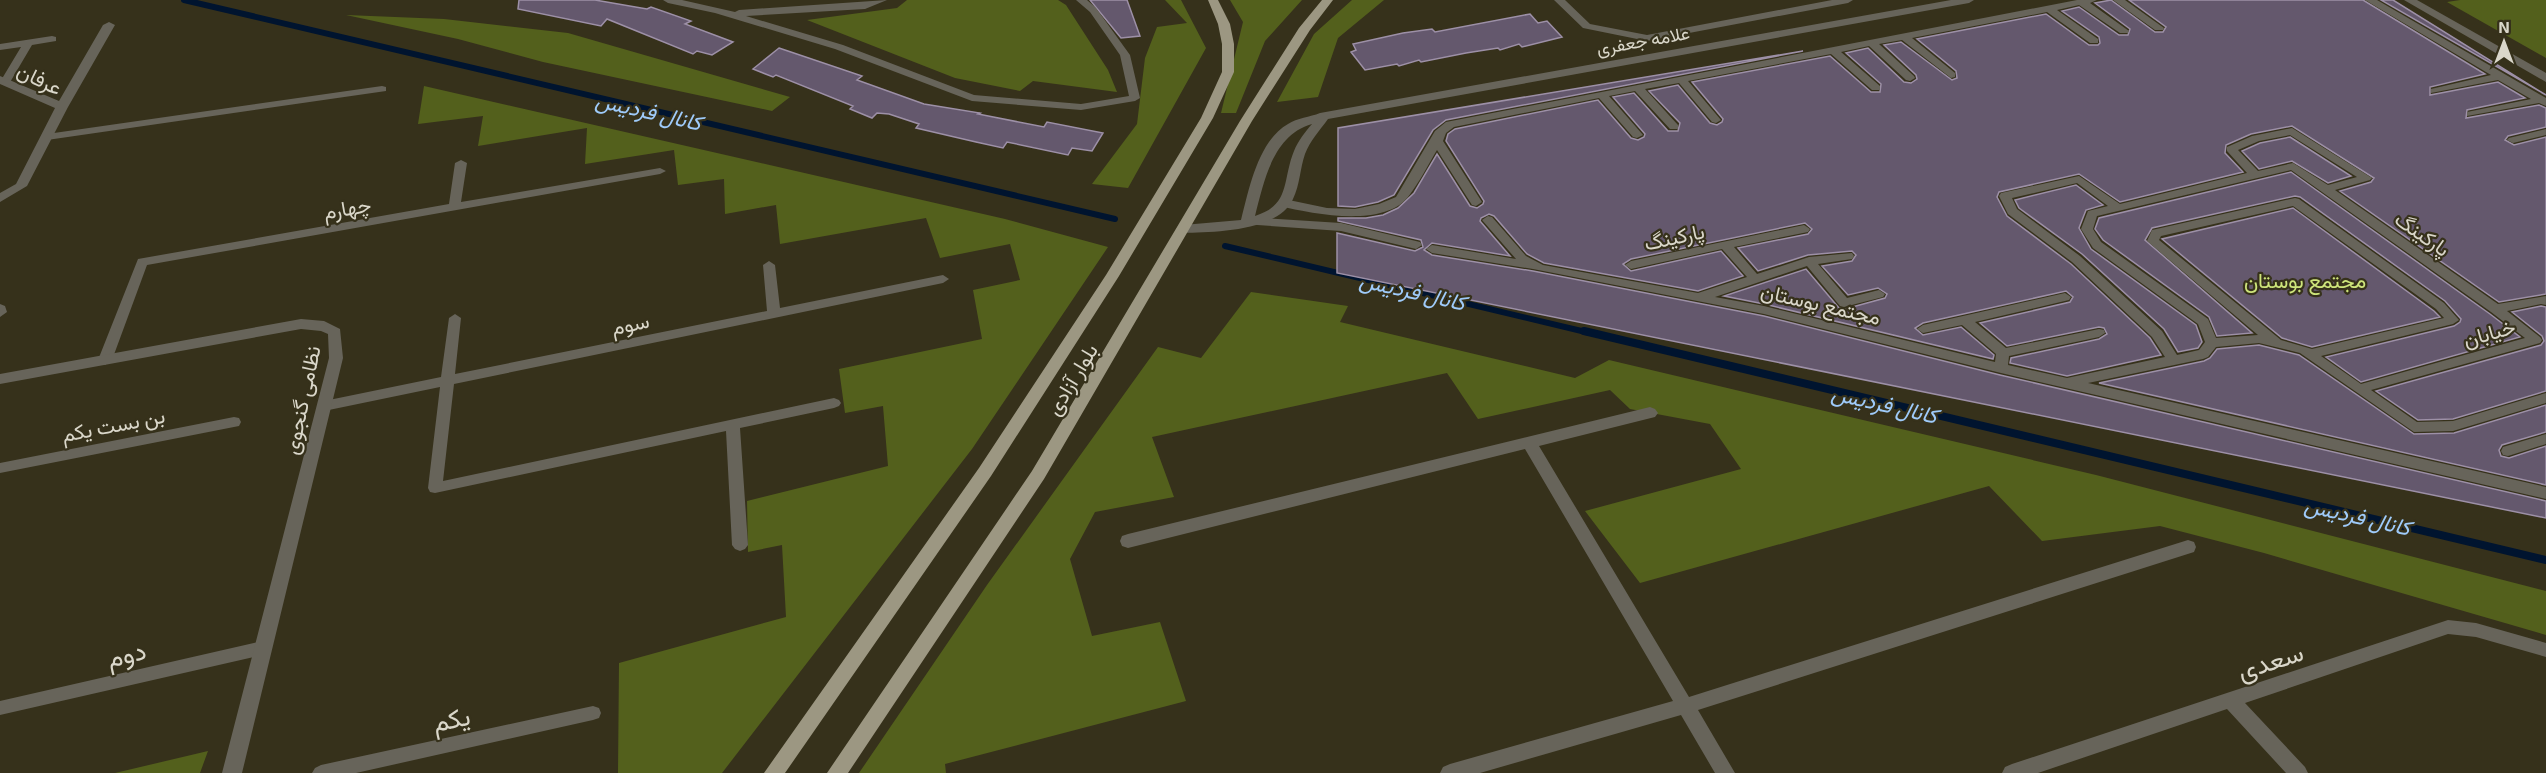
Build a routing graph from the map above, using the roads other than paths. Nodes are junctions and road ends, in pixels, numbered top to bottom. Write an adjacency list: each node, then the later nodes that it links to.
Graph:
1 (668, 0): 15 (lane)
2 (882, 0): 15 (lane)
3 (1081, 0): 15 (lane)
4 (1213, 0): 114 (main road, بلوار آزادی)
5 (1328, 0): 59 (main road, بلوار آزادی)
6 (1559, 0): 13 (lane)
7 (1848, 0): 13 (lane)
8 (1970, 0): 40 (street, علامه جعفری)
9 (2118, 0): 17 (lane)
10 (2370, 0): 27 (lane)
11 (2409, 0): 29 (street)
12 (2087, 1): 14 (lane); 18 (lane)
13 (1830, 2)
14 (2048, 8): 19 (lane); 21 (lane)
15 (728, 13)
16 (109, 25): 38 (street)
17 (2159, 28)
18 (2124, 31)
19 (1904, 36): 22 (lane); 26 (lane)
20 (52, 39): 23 (lane)
21 (2094, 41)
22 (1872, 42): 25 (lane); 28 (lane)
23 (28, 43): 24 (lane); 31 (lane)
24 (0, 47)
25 (1833, 50): 30 (lane); 33 (lane)
26 (1951, 75)
27 (2500, 76): 35 (lane); 37 (lane)
28 (1910, 78)
29 (2546, 78)
30 (1681, 80): 32 (lane); 41 (lane)
31 (2, 81): 38 (street, عرفان)
32 (1638, 88): 36 (lane); 42 (lane)
33 (1876, 88)
34 (382, 89): 45 (lane)
35 (2435, 91)
36 (1602, 95): 44 (lane); 47 (lane)
37 (2543, 101): 39 (lane)
38 (62, 107): 45 (street, عرفان)
39 (2471, 114)
40 (1324, 116): 54 (street); 58 (street, علامه جعفری)
41 (1716, 120)
42 (1674, 128)
43 (2546, 132): 46 (lane)
44 (1637, 135)
45 (47, 137): 52 (street, عرفان)
46 (2513, 140)
47 (1437, 141): 53 (lane); 54 (lane)
48 (461, 163): 55 (lane)
49 (660, 171): 55 (lane, چهارم)
50 (2255, 175): 51 (lane, پارکینگ); 51 (lane); 56 (lane, پارکینگ)
51 (2326, 189): 75 (lane, پارکینگ)
52 (0, 198)
53 (1476, 202)
54 (1284, 204): 58 (street)
55 (454, 208): 85 (lane, چهارم)
56 (2118, 208): 81 (lane, پارکینگ); 86 (lane)
57 (1488, 220): 68 (lane, مجتمع بوستان)
58 (1247, 221): 59 (street); 61 (lane)
59 (1183, 229): 115 (main road, بلوار آزادی)
60 (1804, 229): 62 (lane, پارکینگ)
61 (1416, 245)
62 (1725, 245): 67 (lane, پارکینگ); 70 (lane, پارکینگ)
63 (1432, 249): 68 (lane, مجتمع بوستان)
64 (1848, 256): 65 (lane)
65 (1809, 261): 70 (lane); 71 (lane)
66 (769, 265): 76 (lane)
67 (1631, 265)
68 (1540, 268): 73 (lane, مجتمع بوستان)
69 (944, 279): 76 (lane, سوم)
70 (1755, 279): 73 (lane)
71 (1879, 294)
72 (2065, 297): 78 (lane)
73 (1698, 298): 87 (lane, مجتمع بوستان)
74 (2545, 300): 75 (lane, خیابان)
75 (2496, 309): 91 (lane, خیابان)
76 (774, 314): 89 (lane, سوم)
77 (455, 318): 89 (lane)
78 (1965, 320): 79 (lane); 83 (lane)
79 (1923, 329)
80 (2099, 333): 83 (lane)
81 (2212, 343): 82 (lane); 86 (lane)
82 (2276, 343): 84 (lane); 84 (lane)
83 (2003, 352): 87 (lane)
84 (2309, 354): 91 (lane)
85 (105, 360): 88 (street, نظامی گنجوی); 94 (street, نظامی گنجوی)
86 (2174, 361): 90 (lane)
87 (2001, 368): 90 (lane, مجتمع بوستان)
88 (0, 379)
89 (449, 380): 94 (lane, سوم); 97 (lane)
90 (2066, 383): 102 (lane, مجتمع بوستان)
91 (2359, 389): 92 (lane)
92 (2546, 398)
93 (834, 404): 97 (lane)
94 (324, 406): 106 (street, نظامی گنجوی)
95 (1650, 413): 99 (street)
96 (234, 422): 101 (lane, بن بست یکم)
97 (733, 425): 104 (lane)
98 (2546, 440): 100 (lane)
99 (1529, 443): 103 (street); 109 (street)
100 (2508, 451)
101 (0, 468)
102 (2546, 493)
103 (1128, 541)
104 (740, 545)
105 (2188, 547): 109 (street)
106 (263, 648): 110 (lane, دوم); 112 (street, نظامی گنجوی)
107 (2546, 650): 108 (street, سعدی)
108 (2230, 700): 118 (street, سعدی); 119 (street)
109 (1685, 706): 116 (street); 117 (street)
110 (0, 708)
111 (593, 713): 113 (lane, یکم)
112 (232, 773)
113 (321, 773)
114 (774, 773)
115 (837, 773)
116 (1450, 773)
117 (1725, 773)
118 (2012, 773)
119 (2298, 773)

